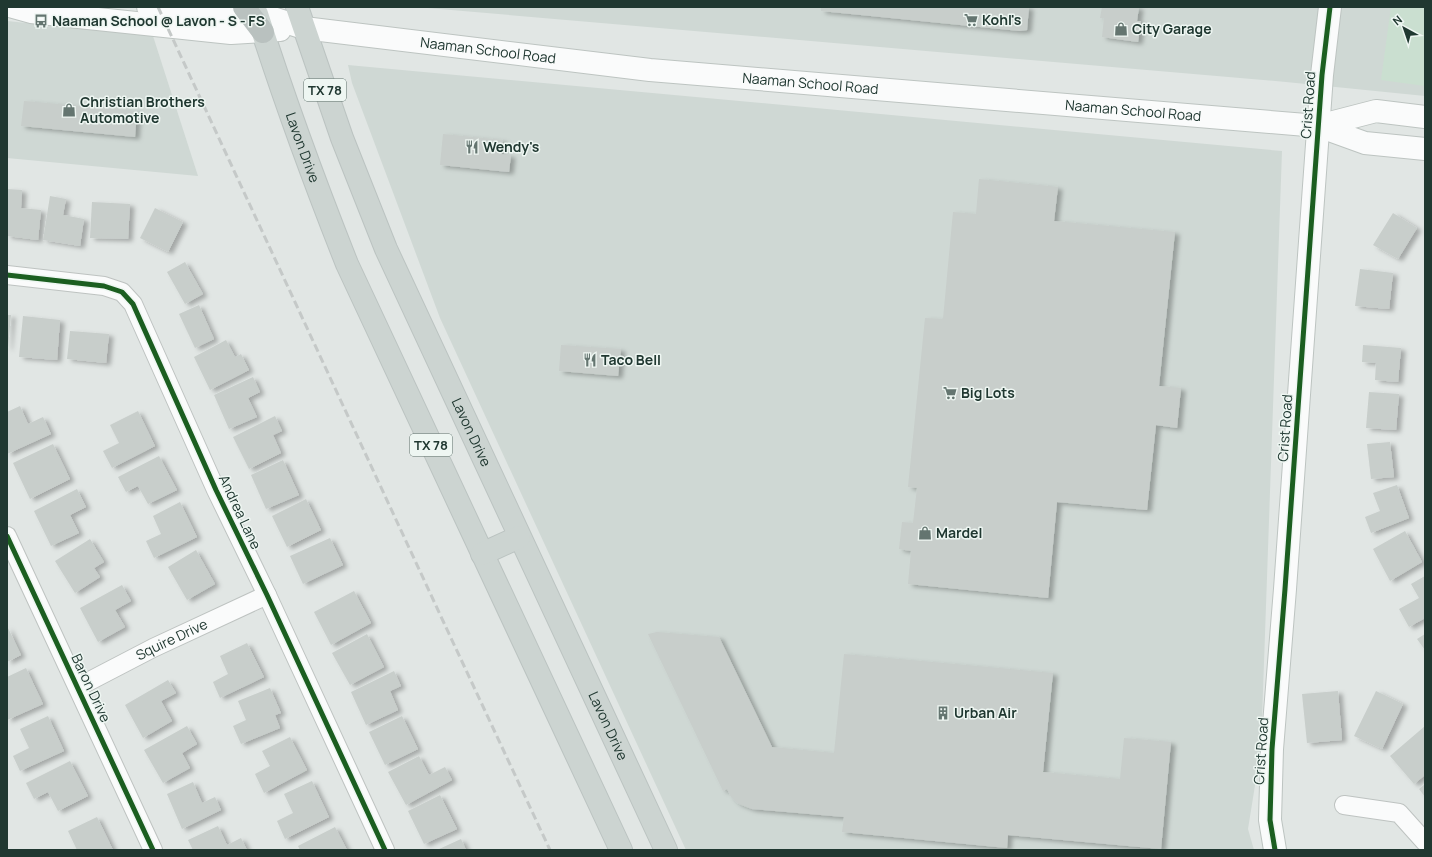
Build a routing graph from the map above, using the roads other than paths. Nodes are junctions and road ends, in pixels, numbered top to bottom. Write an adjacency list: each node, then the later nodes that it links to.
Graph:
1 (13, 7): 5 (main road, Naaman School Road)
2 (148, 7): 5 (main road, Naaman School Road)
3 (297, 7): 6 (main road, Lavon Drive / TX 78)
4 (1330, 7): 8 (main road, Crist Road)
5 (253, 14): 6 (main road, Naaman School Road); 13 (main road, Lavon Drive / TX 78)
6 (304, 28): 8 (main road, Naaman School Road); 12 (main road, Lavon Drive / TX 78)
7 (1425, 117): 8 (main road, Naaman School Road)
8 (1318, 126): 9 (main road, Naaman School Road); 22 (main road, Crist Road)
9 (1425, 149)
10 (7, 275): 14 (street, Andrea Lane)
11 (7, 536): 15 (street, Baron Drive)
12 (519, 537): 13 (main road); 21 (main road, Lavon Drive / TX 78)
13 (482, 554): 20 (main road, Lavon Drive / TX 78)
14 (267, 595): 15 (street, Squire Drive); 19 (street, Andrea Lane)
15 (78, 687): 18 (street, Baron Drive)
16 (1344, 805): 17 (street)
17 (1425, 842)
18 (153, 850)
19 (385, 850)
20 (621, 850)
21 (666, 850)
22 (1275, 850)

